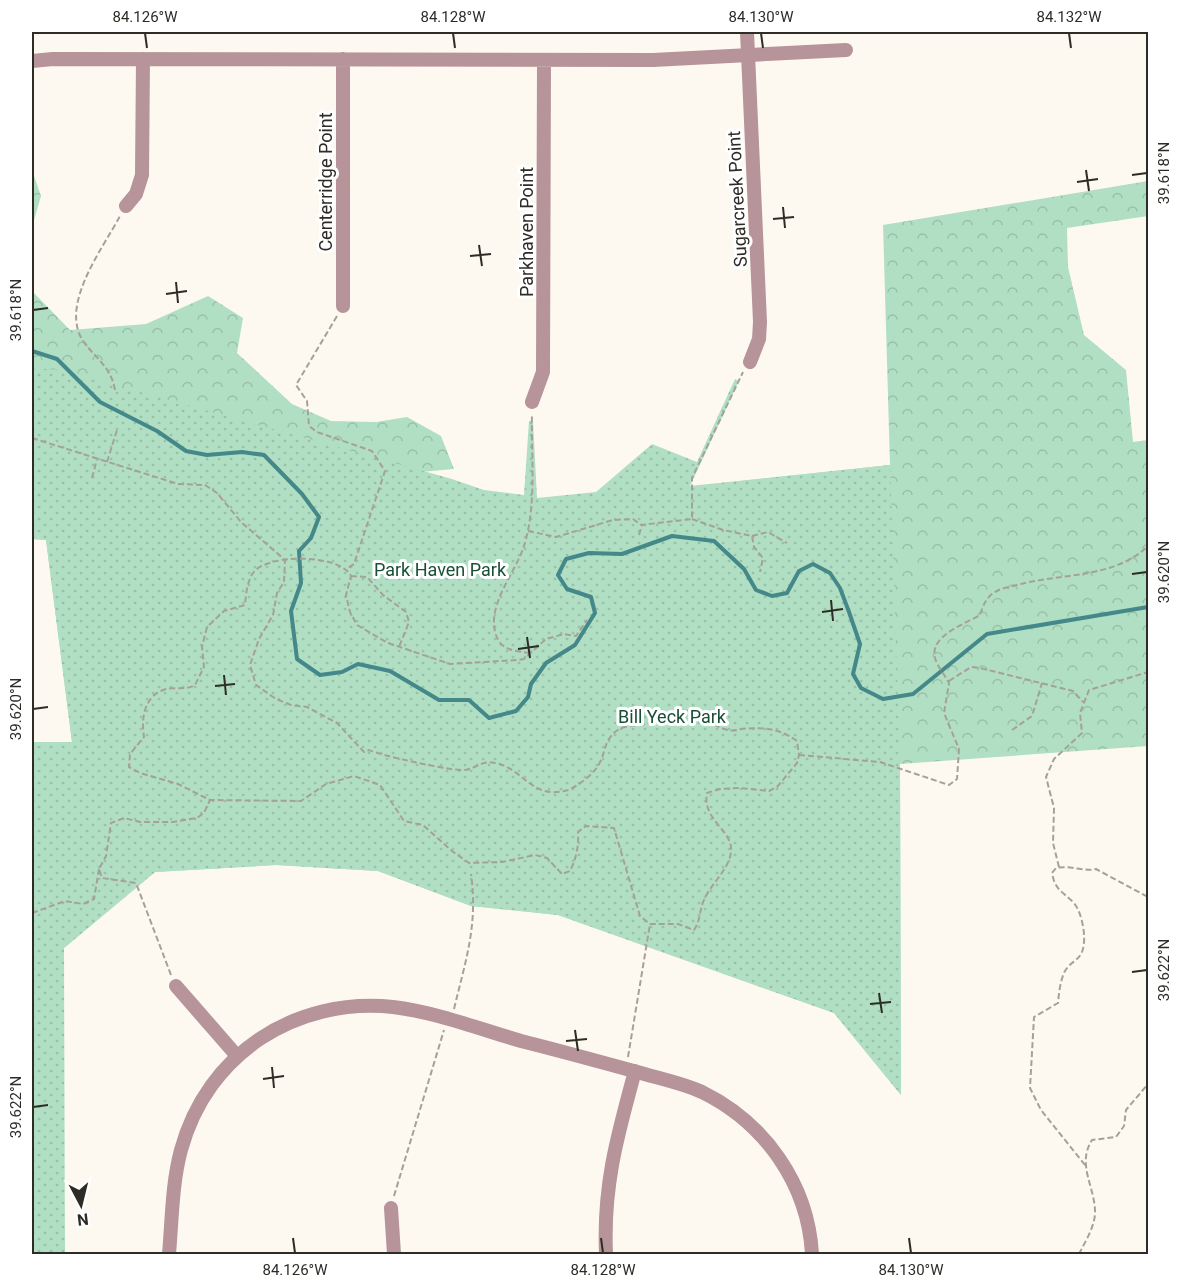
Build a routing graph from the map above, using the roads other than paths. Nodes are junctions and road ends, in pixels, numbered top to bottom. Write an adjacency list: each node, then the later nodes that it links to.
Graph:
1 (747, 32): 3 (street, Sugarcreek Point)
2 (846, 50): 3 (street)
3 (748, 55): 6 (street); 10 (street, Sugarcreek Point)
4 (142, 59): 5 (street); 7 (street); 8 (street)
5 (343, 59): 6 (street); 9 (street, Centerridge Point)
6 (544, 60): 11 (street, Parkhaven Point)
7 (32, 61)
8 (126, 206)
9 (343, 306)
10 (750, 363)
11 (532, 402)
12 (176, 986): 13 (street)
13 (237, 1056): 14 (street); 16 (street)
14 (631, 1070): 18 (street); 19 (street)
15 (391, 1208): 17 (street)
16 (169, 1254)
17 (394, 1254)
18 (606, 1254)
19 (812, 1254)

